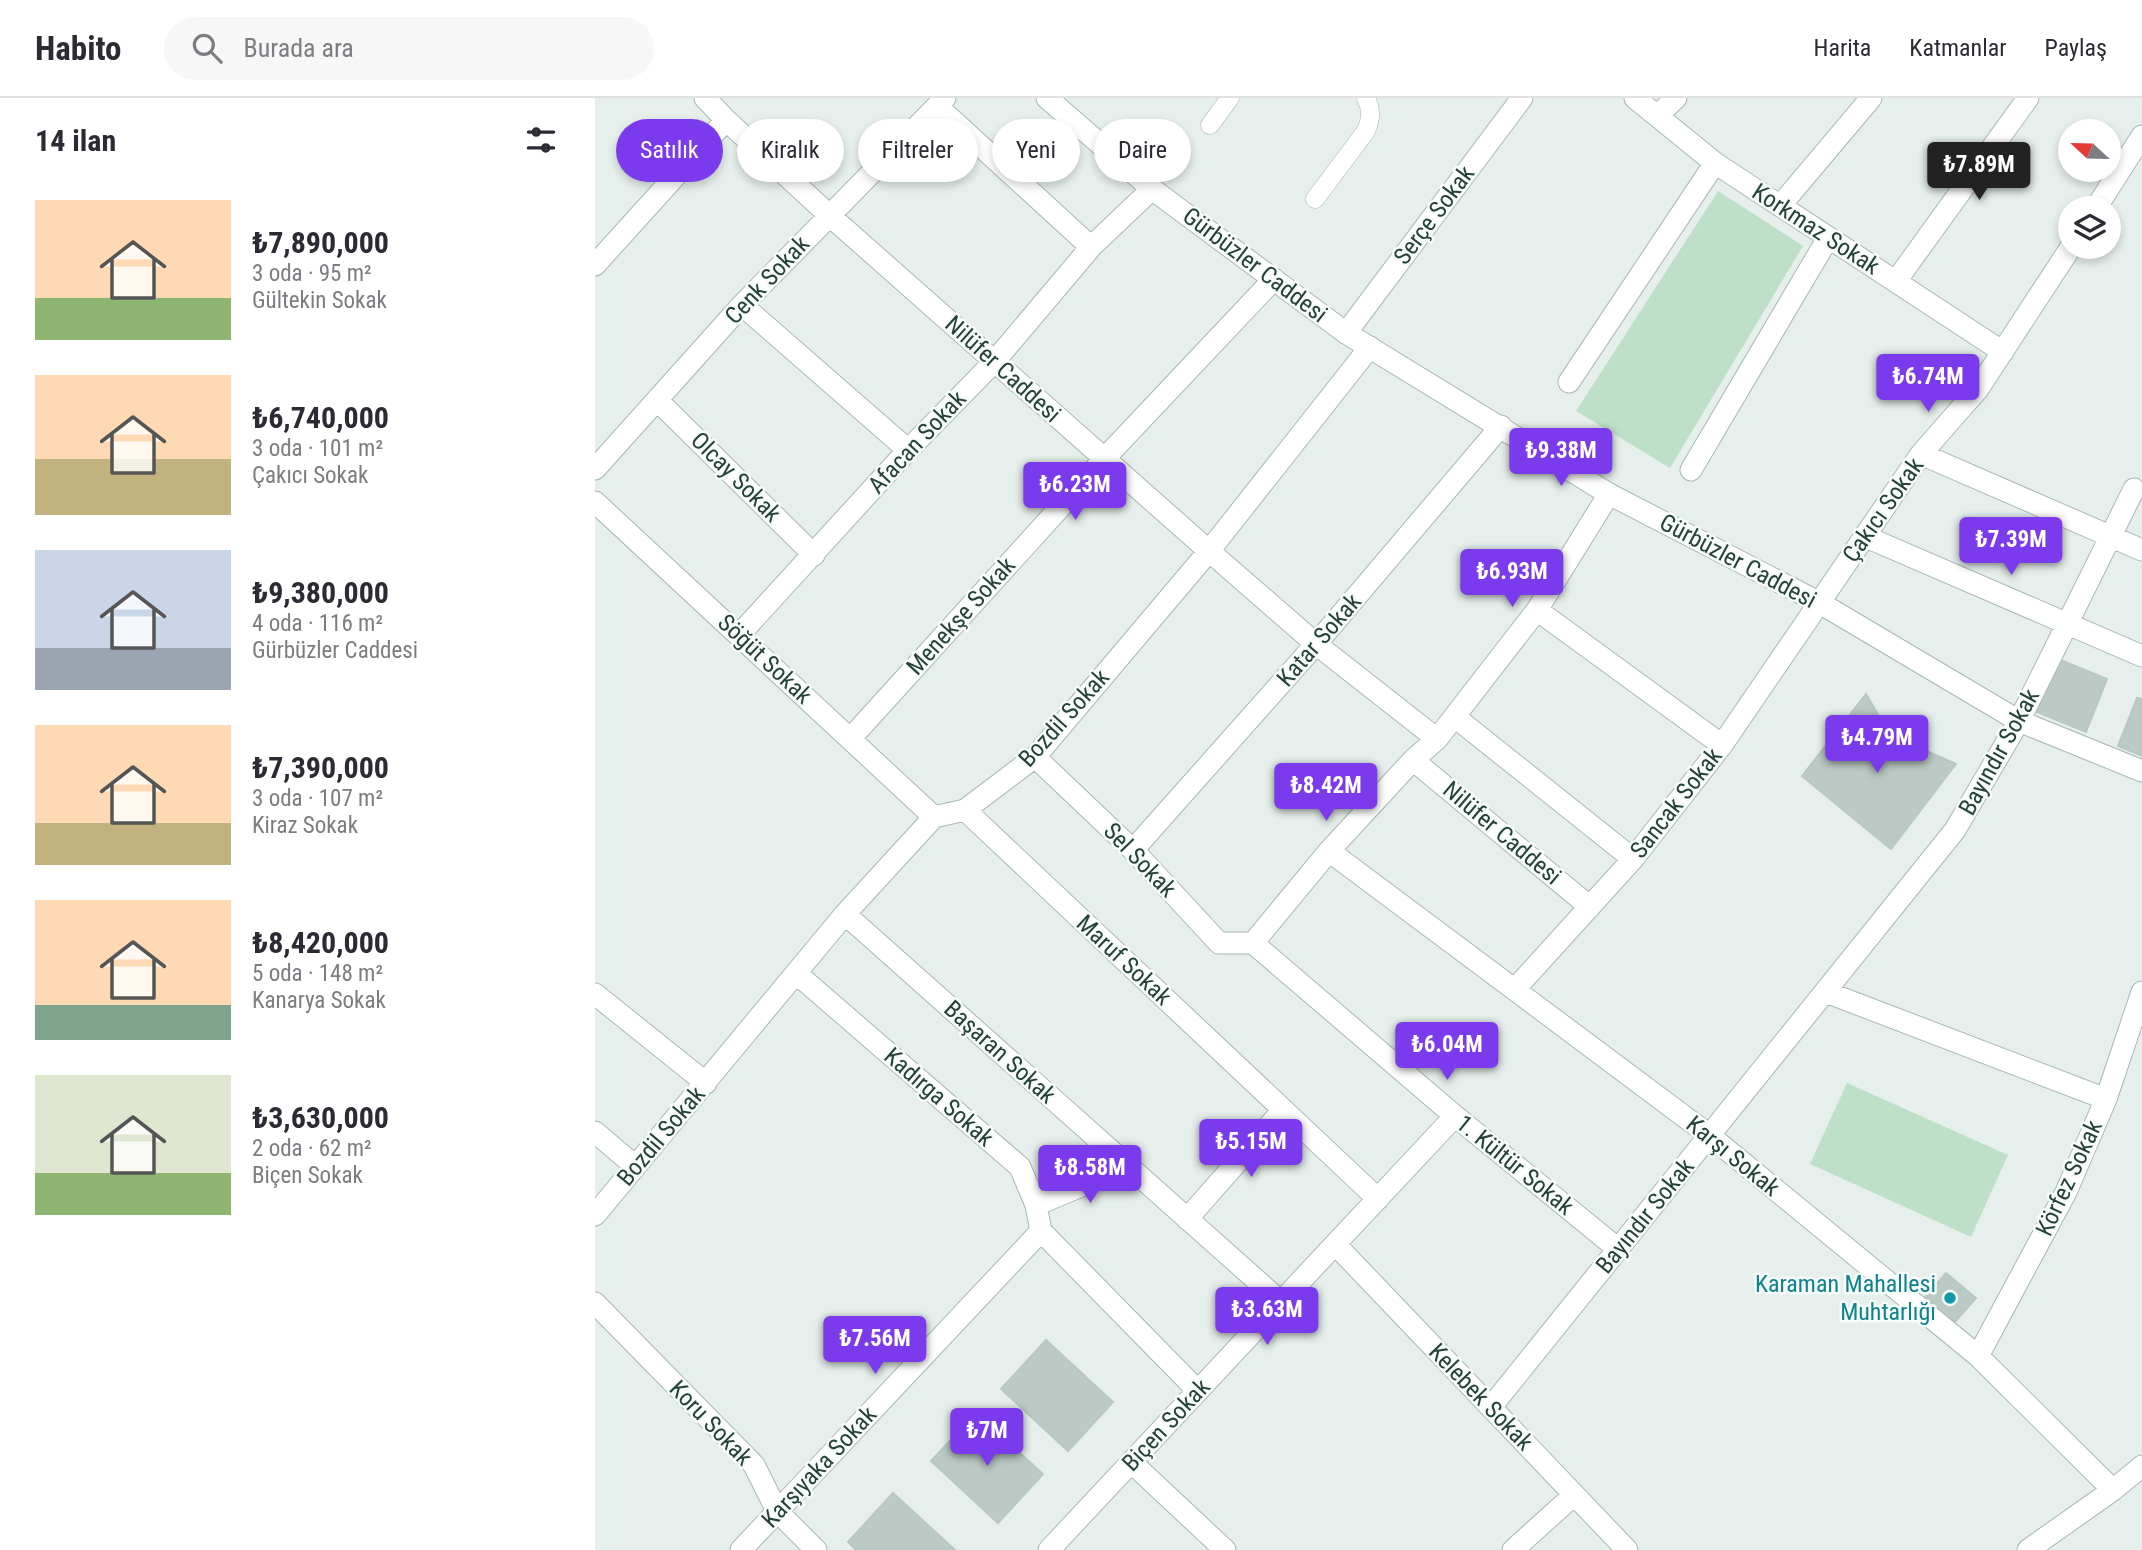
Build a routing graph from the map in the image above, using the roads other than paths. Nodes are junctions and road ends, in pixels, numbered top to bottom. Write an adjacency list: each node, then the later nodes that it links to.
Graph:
1 (705, 98): 12 (street, Nilüfer Caddesi)
2 (1047, 98): 16 (street, Gürbüzler Caddesi)
3 (1230, 98): 13 (lane)
4 (1366, 98): 18 (lane)
5 (1521, 98): 28 (street, Serçe Sokak)
6 (1635, 98): 11 (street, Korkmaz Sokak)
7 (1676, 98): 11 (street)
8 (1871, 98): 19 (street)
9 (2028, 98): 26 (street)
10 (941, 102): 20 (street, Cenk Sokak); 22 (street)
11 (1657, 116): 15 (street, Korkmaz Sokak)
12 (726, 120): 20 (street, Nilüfer Caddesi); 24 (street)
13 (1210, 125)
14 (2142, 136): 17 (street)
15 (1715, 163): 19 (street, Korkmaz Sokak); 32 (street)
16 (1152, 189): 22 (street, Afacan Sokak); 25 (street, Gürbüzler Caddesi)
17 (2104, 196)
18 (1315, 199)
19 (1780, 206): 21 (street, Korkmaz Sokak)
20 (829, 215): 27 (street, Cenk Sokak); 31 (street, Nilüfer Caddesi)
21 (1829, 238): 26 (street, Korkmaz Sokak); 39 (street)
22 (1091, 247): 31 (street, Afacan Sokak)
23 (2063, 259): 30 (street, Çakıcı Sokak)
24 (595, 265)
25 (1274, 279): 28 (street, Gürbüzler Caddesi); 37 (street, Menekşe Sokak)
26 (1896, 281): 30 (street, Korkmaz Sokak)
27 (742, 305): 33 (street, Cenk Sokak); 35 (street)
28 (1346, 333): 29 (street, Gürbüzler Caddesi)
29 (1370, 347): 34 (street, Gürbüzler Caddesi); 46 (street, Bozdil Sokak)
30 (2003, 352): 36 (street, Çakıcı Sokak)
31 (994, 362): 35 (street, Afacan Sokak); 37 (street, Nilüfer Caddesi)
32 (1569, 382)
33 (657, 400): 38 (street, Cenk Sokak); 47 (street, Olcay Sokak)
34 (1501, 426): 41 (street, Gürbüzler Caddesi); 52 (street, Katar Sokak)
35 (908, 450): 47 (street, Afacan Sokak)
36 (1921, 454): 43 (street, Çakıcı Sokak); 44 (street)
37 (1104, 459): 46 (street, Nilüfer Caddesi); 56 (street, Menekşe Sokak)
38 (595, 470)
39 (1691, 470)
40 (2134, 489): 44 (street, Bayındır Sokak)
41 (1609, 494): 48 (street, Gürbüzler Caddesi); 49 (street)
42 (599, 515): 51 (street, Söğüt Sokak)
43 (1864, 536): 48 (street, Çakıcı Sokak); 50 (street)
44 (2111, 537): 45 (street); 50 (street, Bayındır Sokak)
45 (2142, 550)
46 (1209, 551): 52 (street, Nilüfer Caddesi); 59 (street, Bozdil Sokak)
47 (814, 555): 51 (street, Afacan Sokak)
48 (1820, 603): 55 (street, Gürbüzler Caddesi); 58 (street, Sancak Sokak)
49 (1537, 610): 54 (street); 58 (street)
50 (2068, 625): 53 (street); 55 (street, Bayındır Sokak)
51 (739, 635): 56 (street, Söğüt Sokak)
52 (1316, 644): 57 (street, Nilüfer Caddesi); 64 (street, Katar Sokak)
53 (2142, 656)
54 (1455, 717): 57 (street); 66 (street)
55 (2019, 721): 61 (street, Gürbüzler Caddesi); 72 (street, Bayındır Sokak)
56 (850, 739): 63 (street, Söğüt Sokak)
57 (1437, 739): 60 (street)
58 (1722, 745): 66 (street, Sancak Sokak)
59 (1035, 757): 62 (street, Bozdil Sokak); 64 (street, Sel Sokak)
60 (1413, 760): 65 (street); 67 (street, Nilüfer Caddesi)
61 (2142, 771)
62 (965, 810): 63 (street, Bozdil Sokak); 77 (street, Maruf Sokak)
63 (934, 817): 68 (street, Bozdil Sokak)
64 (1132, 850): 69 (street, Sel Sokak)
65 (1329, 851): 69 (street); 71 (street, Karşı Sokak)
66 (1633, 859): 67 (street, Sancak Sokak)
67 (1590, 907): 71 (street, Sancak Sokak)
68 (845, 914): 70 (street, Bozdil Sokak); 82 (street, Başaran Sokak)
69 (1253, 943): 78 (street, 1. Kültür Sokak)
70 (797, 974): 75 (street, Bozdil Sokak); 84 (street, Kadırga Sokak)
71 (1515, 989): 80 (street, Karşı Sokak)
72 (1826, 992): 76 (street); 80 (street, Bayındır Sokak)
73 (2142, 992): 76 (street, Körfez Sokak)
74 (595, 994): 75 (street)
75 (706, 1083): 81 (street, Bozdil Sokak)
76 (2106, 1099): 92 (street, Körfez Sokak)
77 (1283, 1110): 83 (street, Maruf Sokak); 86 (street)
78 (1455, 1116): 83 (street, Biçen Sokak); 89 (street, 1. Kültür Sokak)
79 (595, 1132): 81 (street)
80 (1709, 1135): 89 (street, Bayındır Sokak); 92 (street, Karşı Sokak)
81 (635, 1166): 85 (street, Bozdil Sokak)
82 (1129, 1166): 84 (street); 86 (street, Başaran Sokak)
83 (1378, 1199): 88 (street, Biçen Sokak)
84 (1036, 1205): 87 (street, Kadırga Sokak)
85 (595, 1215)
86 (1187, 1219): 90 (street, Başaran Sokak)
87 (1041, 1231): 93 (street); 99 (street, Karşıyaka Sokak)
88 (1335, 1244): 90 (street, Biçen Sokak); 94 (street, Kelebek Sokak)
89 (1618, 1249): 94 (street, Bayındır Sokak)
90 (1281, 1302): 93 (street, Biçen Sokak)
91 (595, 1303): 99 (street, Koru Sokak)
92 (1978, 1356): 97 (street, Karşı Sokak)
93 (1198, 1391): 95 (street, Biçen Sokak)
94 (1491, 1408): 98 (street, Kelebek Sokak)
95 (1131, 1462): 102 (street, Biçen Sokak); 103 (street)
96 (2142, 1466): 97 (street)
97 (2113, 1490): 106 (street)
98 (1574, 1495): 104 (street); 105 (street, Kelebek Sokak)
99 (777, 1511): 100 (street, Karşıyaka Sokak); 101 (street, Koru Sokak)
100 (741, 1550)
101 (816, 1550)
102 (1049, 1550)
103 (1226, 1550)
104 (1513, 1550)
105 (1627, 1550)
106 (2028, 1550)

